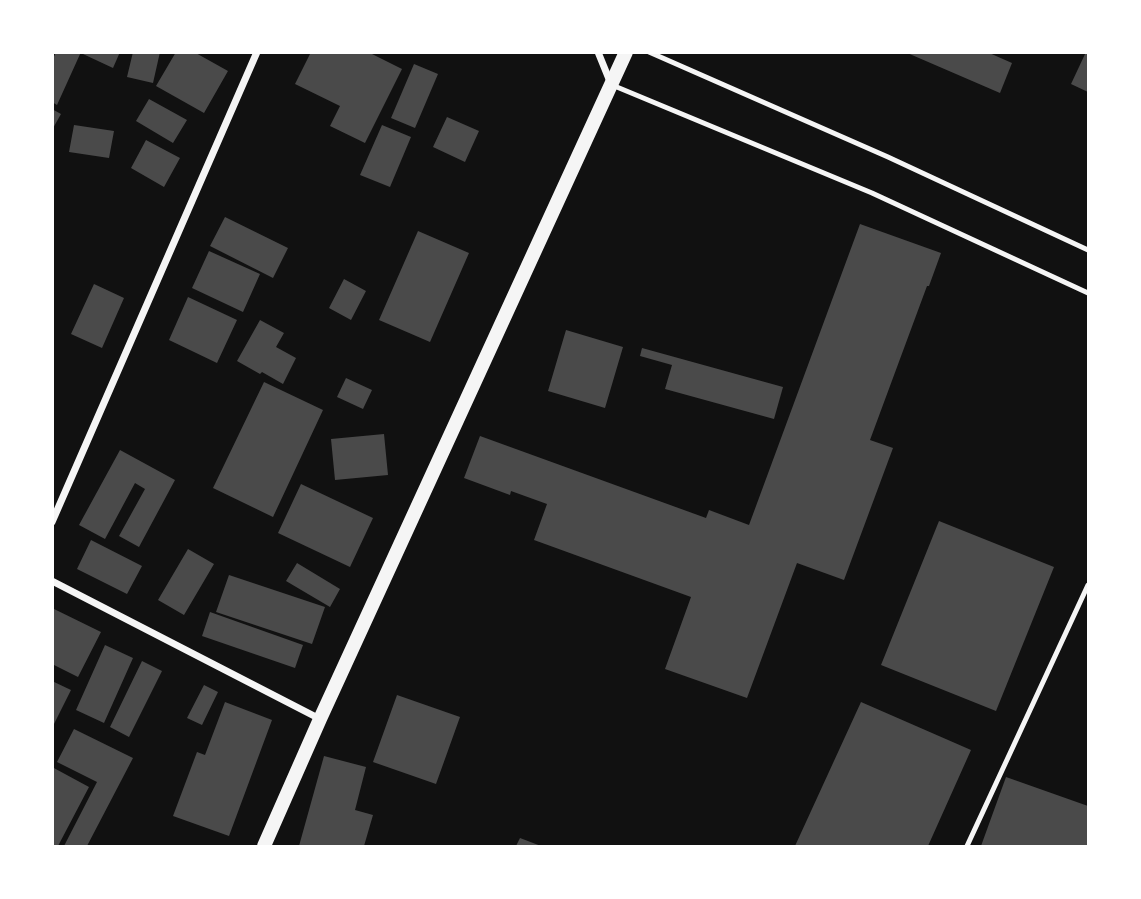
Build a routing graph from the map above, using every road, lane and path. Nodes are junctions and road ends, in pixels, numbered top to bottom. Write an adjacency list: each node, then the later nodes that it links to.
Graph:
1 (257, 52): 8 (street)
2 (598, 52): 5 (street)
3 (626, 52): 5 (main road)
4 (649, 52): 6 (lane)
5 (612, 85): 7 (lane); 11 (main road)
6 (1088, 250)
7 (1088, 293)
8 (52, 522)
9 (52, 581): 11 (street)
10 (1088, 585): 13 (lane)
11 (320, 719): 12 (main road)
12 (264, 846)
13 (967, 846)

